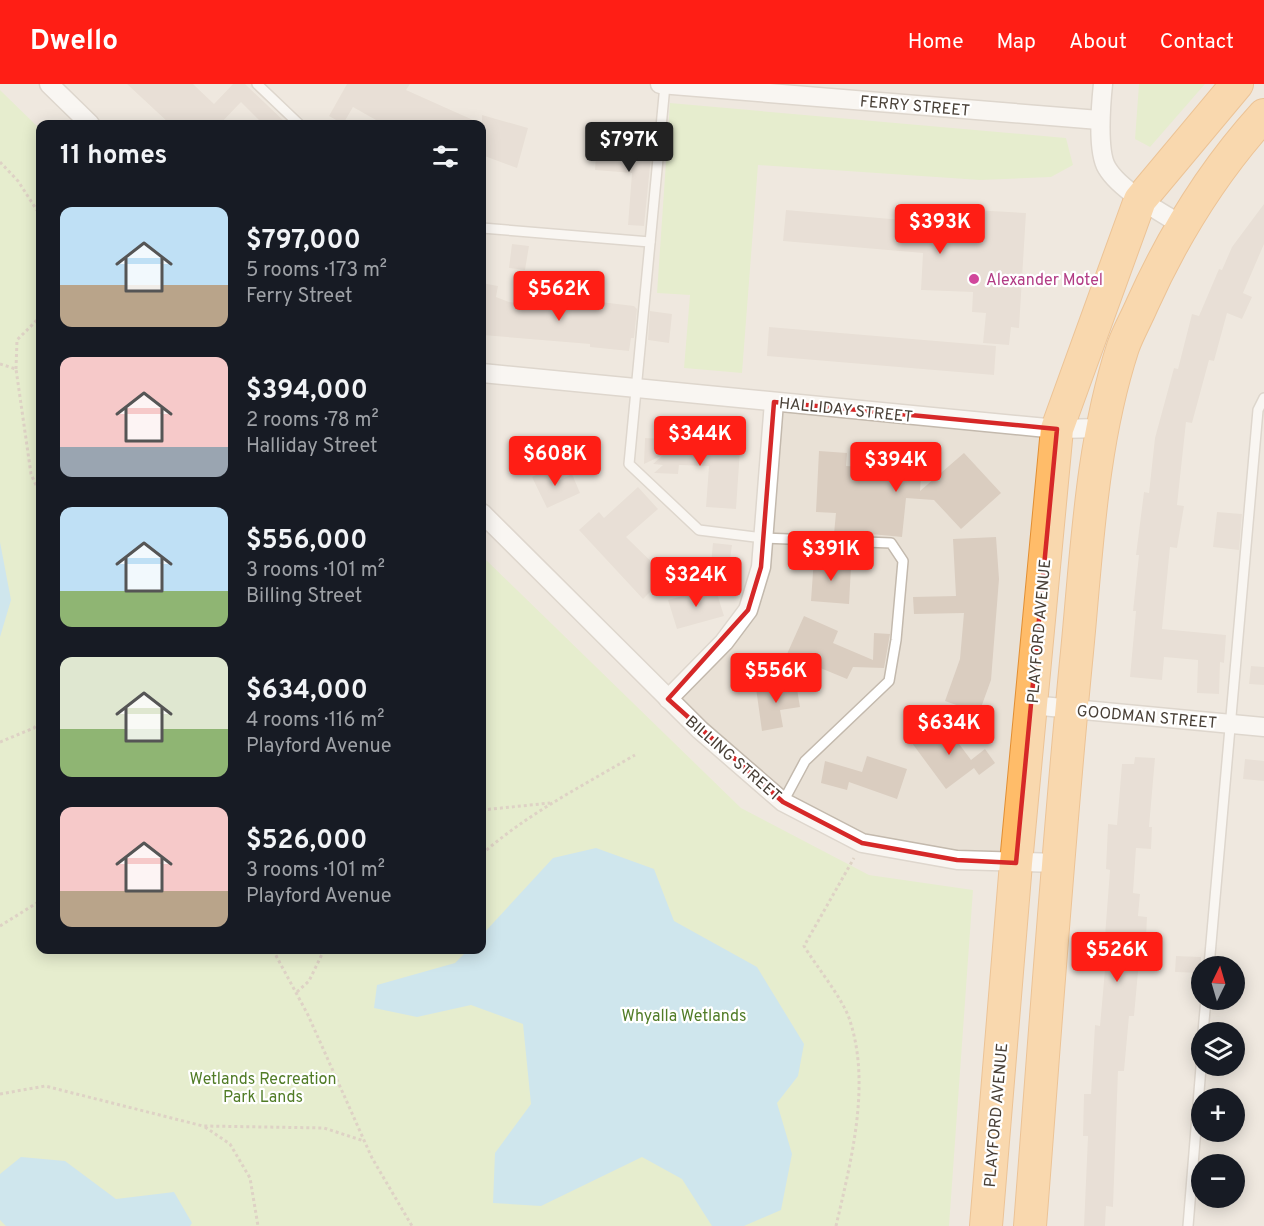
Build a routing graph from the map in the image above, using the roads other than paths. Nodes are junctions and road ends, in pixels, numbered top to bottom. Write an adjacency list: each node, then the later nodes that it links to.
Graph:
1 (49, 84): 8 (street)
2 (257, 84): 9 (lane)
3 (660, 84): 6 (street, FERRY STREET)
4 (1102, 84): 10 (street)
5 (1237, 84): 11 (highway, PLAYFORD AVENUE)
6 (664, 85): 10 (street, FERRY STREET); 14 (lane)
7 (1264, 115): 12 (highway)
8 (86, 120)
9 (294, 120)
10 (1099, 120): 11 (street)
11 (1140, 200): 12 (street); 20 (highway, PLAYFORD AVENUE)
12 (1182, 225): 19 (highway)
13 (486, 228): 14 (lane)
14 (650, 242): 16 (lane)
15 (486, 374): 16 (street, HALLIDAY STREET)
16 (635, 388): 18 (street, HALLIDAY STREET); 22 (lane)
17 (1264, 398): 26 (lane)
18 (774, 402): 20 (street, HALLIDAY STREET); 22 (street)
19 (1103, 428): 20 (street, HALLIDAY STREET); 25 (highway)
20 (1057, 429): 24 (highway, PLAYFORD AVENUE)
21 (486, 517): 23 (street, BILLING STREET)
22 (764, 538): 23 (street); 28 (lane)
23 (668, 699): 28 (street, BILLING STREET)
24 (1031, 705): 25 (street, GOODMAN STREET); 29 (highway, PLAYFORD AVENUE)
25 (1071, 709): 26 (street, GOODMAN STREET); 30 (highway)
26 (1228, 723): 27 (street, GOODMAN STREET); 31 (lane)
27 (1264, 727)
28 (783, 802): 29 (street, BILLING STREET)
29 (1016, 863): 30 (street, BILLING STREET); 33 (highway, PLAYFORD AVENUE)
30 (1058, 863): 34 (highway)
31 (1210, 956)
32 (1200, 1076): 35 (lane)
33 (986, 1226)
34 (1030, 1226)
35 (1188, 1226)

